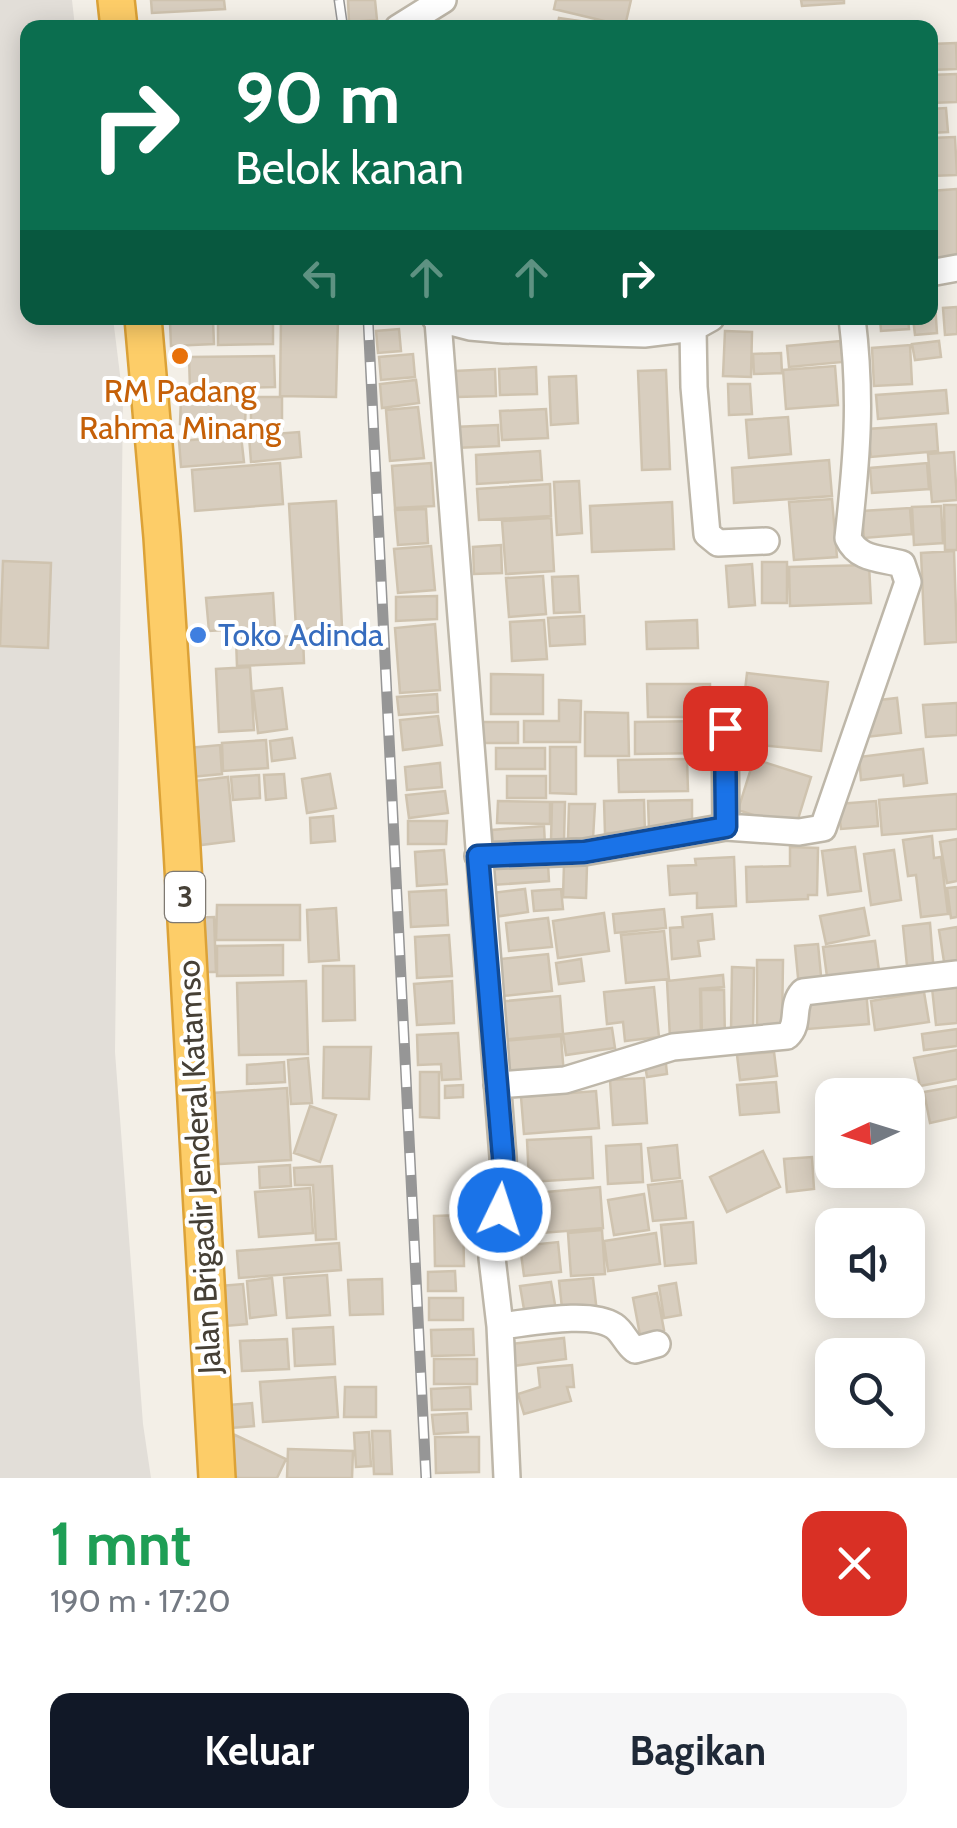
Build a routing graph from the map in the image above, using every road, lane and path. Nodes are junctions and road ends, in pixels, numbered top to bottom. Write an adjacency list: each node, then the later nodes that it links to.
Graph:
1 (443, 0): 2 (street)
2 (400, 17)
3 (144, 325): 17 (highway, Jalan Brigadir Jenderal Katamso / 3)
4 (437, 325): 12 (street)
5 (474, 325): 6 (street)
6 (691, 325)
7 (702, 325): 9 (street)
8 (853, 325): 11 (street)
9 (766, 541)
10 (725, 728): 11 (street)
11 (726, 827): 12 (street)
12 (478, 856): 14 (street)
13 (957, 974): 14 (street)
14 (497, 1085): 15 (street)
15 (500, 1326): 16 (street); 18 (street)
16 (657, 1344)
17 (216, 1478)
18 (507, 1478)

